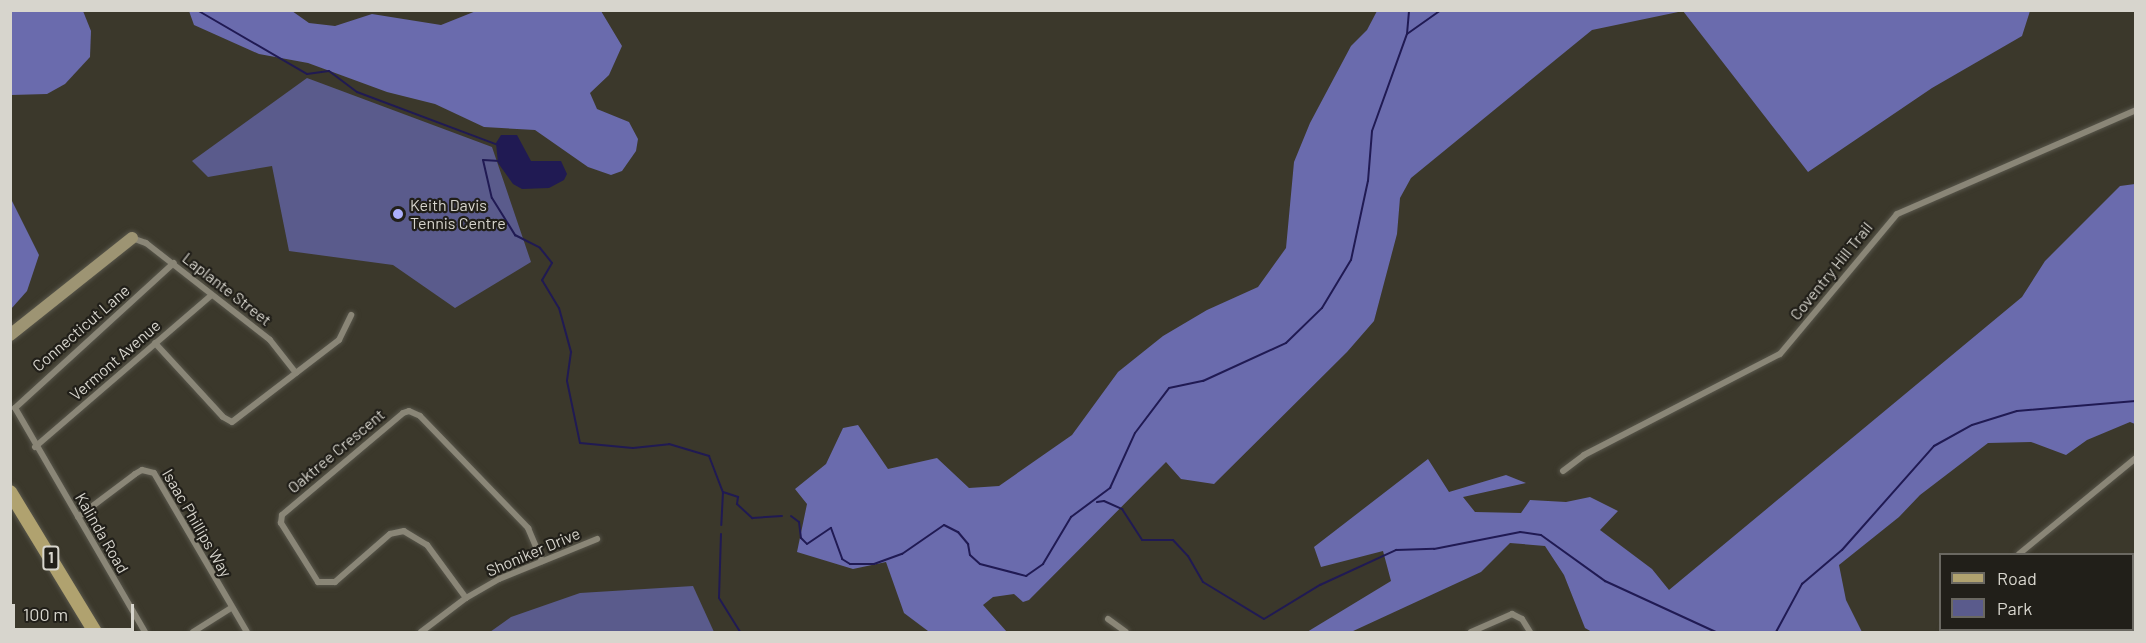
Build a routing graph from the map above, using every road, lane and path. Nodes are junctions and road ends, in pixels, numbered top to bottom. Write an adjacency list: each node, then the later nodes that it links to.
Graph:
1 (2135, 108): 11 (street, Coventry Hill Trail)
2 (132, 238): 3 (street, Laplante Street); 6 (street)
3 (173, 264): 4 (street, Laplante Street); 9 (street, Connecticut Lane)
4 (212, 295): 7 (street, Vermont Avenue); 8 (street, Laplante Street)
5 (351, 315): 8 (street)
6 (10, 334)
7 (155, 343): 8 (street); 9 (street, Vermont Avenue)
8 (296, 373)
9 (35, 447): 13 (street, Kalinda Road)
10 (2136, 458): 15 (street)
11 (1563, 471)
12 (10, 492): 20 (main road, 1)
13 (78, 516): 18 (street, Isaac Phillips Way); 21 (street, Kalinda Road)
14 (597, 539): 16 (street, Shoniker Drive)
15 (2021, 553)
16 (542, 561): 17 (street, Shoniker Drive); 17 (street, Oaktree Crescent)
17 (466, 598): 24 (street, Shoniker Drive)
18 (231, 608): 22 (street); 23 (street, Isaac Phillips Way)
19 (1108, 619): 25 (street)
20 (95, 633)
21 (145, 633)
22 (193, 633)
23 (247, 633)
24 (422, 633)
25 (1125, 633)
26 (1471, 633): 27 (street)
27 (1530, 633)

